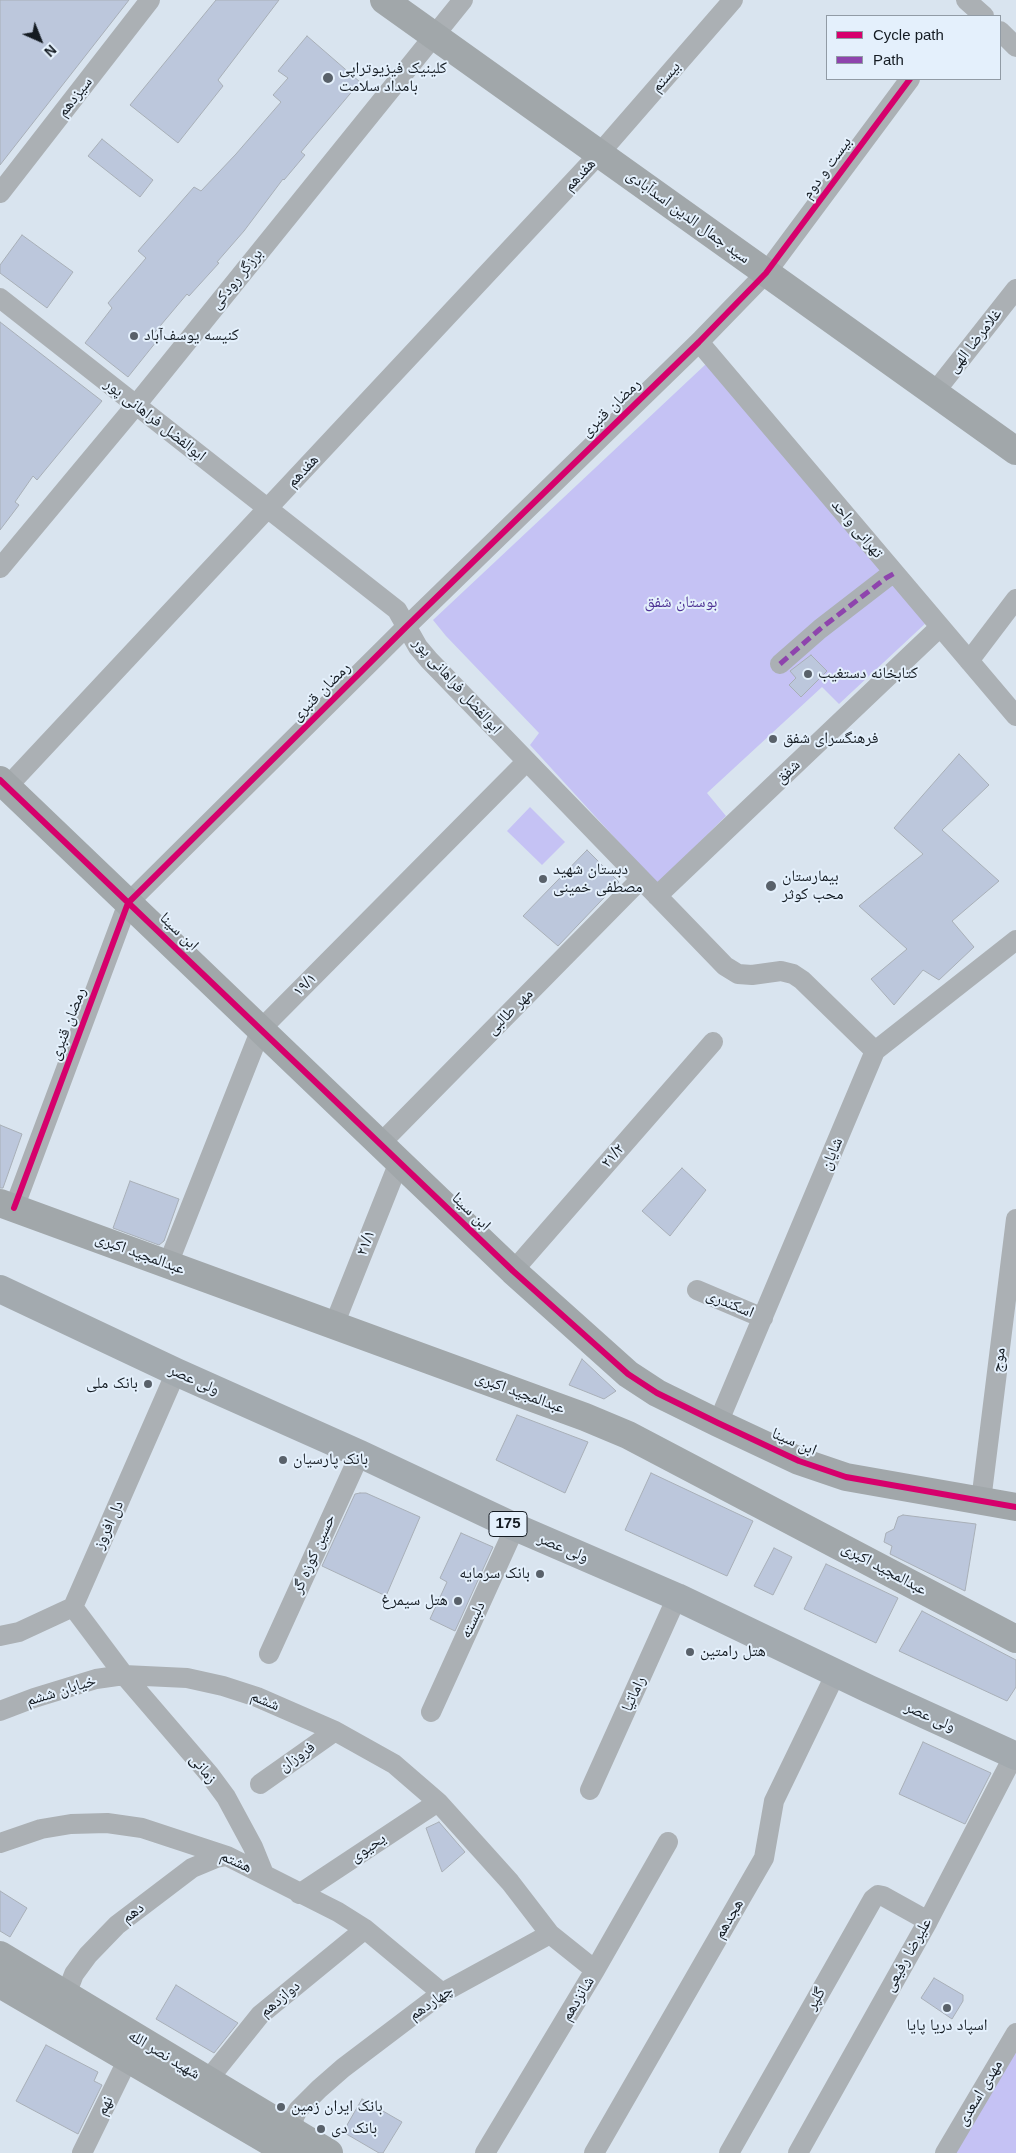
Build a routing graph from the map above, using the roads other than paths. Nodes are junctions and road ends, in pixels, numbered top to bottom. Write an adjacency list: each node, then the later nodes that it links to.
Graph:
1 (150, 0): 12 (street, سیزدهم)
2 (384, 0): 8 (street, سید جمال الدین اسدآبادی)
3 (463, 0): 8 (street, برزگر رودکی)
4 (733, 0): 11 (street, بیستم)
5 (964, 4): 6 (street)
6 (982, 15)
7 (1001, 32): 9 (street)
8 (434, 36): 11 (street, سید جمال الدین اسدآبادی); 18 (street, برزگر رودکی)
9 (1016, 46)
10 (909, 80): 13 (street, بیست و دوم)
11 (599, 154): 13 (street, سید جمال الدین اسدآبادی); 20 (street, هفدهم)
12 (0, 193)
13 (766, 273): 16 (street, رمضان قنبری); 17 (street, سید جمال الدین اسدآبادی)
14 (1016, 289): 17 (street, غلامرضا الهی)
15 (0, 298): 18 (street, ابوالفضل فراهانی پور)
16 (699, 342): 22 (street, تهرانی واحد); 24 (street, رمضان قنبری)
17 (934, 393): 19 (street, سید جمال الدین اسدآبادی)
18 (136, 405): 20 (street, ابوالفضل فراهانی پور); 21 (street, برزگر رودکی)
19 (1016, 451)
20 (268, 508): 24 (street, ابوالفضل فراهانی پور); 30 (street, هفدهم)
21 (0, 568)
22 (895, 573): 25 (street, تهرانی واحد); 27 (street)
23 (1016, 599): 26 (street)
24 (406, 627): 29 (street, ابوالفضل فراهانی پور); 33 (street, رمضان قنبری)
25 (940, 627): 26 (street, تهرانی واحد); 32 (street, شفق)
26 (969, 660): 28 (street, تهرانی واحد)
27 (780, 664)
28 (1016, 716)
29 (527, 762): 31 (street, ابوالفضل فراهانی پور); 35 (street, ۱۹/۱)
30 (4, 784): 33 (street, ابن سینا)
31 (641, 880): 32 (street, ابوالفضل فراهانی پور); 38 (street, مهر طالبی)
32 (657, 896): 37 (street, ابوالفضل فراهانی پور)
33 (128, 903): 35 (street, ابن سینا); 39 (street, رمضان قنبری)
34 (1016, 940): 37 (street, شایان)
35 (260, 1029): 38 (street, ابن سینا); 41 (street, ۱۹/۱)
36 (713, 1042): 42 (street, ۲۱/۲)
37 (876, 1051): 45 (street, شایان)
38 (389, 1153): 42 (street, ابن سینا); 46 (street, ۲۱/۱)
39 (7, 1205): 41 (street, عبدالمجید اکبری)
40 (1016, 1219): 50 (street, موج)
41 (168, 1264): 46 (street, عبدالمجید اکبری)
42 (513, 1271): 48 (street, ابن سینا)
43 (0, 1289): 47 (main road, ولی عصر / 175)
44 (697, 1290): 45 (street, اسکندری)
45 (762, 1318): 48 (street, شایان)
46 (334, 1325): 56 (street, عبدالمجید اکبری)
47 (176, 1372): 49 (main road, ولی عصر / 175); 54 (street, دل افروز)
48 (718, 1423): 50 (street, ابن سینا)
49 (360, 1454): 52 (main road, ولی عصر / 175); 57 (street, حسین کوزه گر)
50 (981, 1501): 51 (street, ابن سینا)
51 (1016, 1507)
52 (515, 1527): 53 (main road, ولی عصر / 175); 61 (street, دلبسته)
53 (677, 1597): 58 (main road, ولی عصر / 175); 65 (street, راماتیا)
54 (74, 1607): 55 (street); 59 (street, زمانی)
55 (0, 1636)
56 (1016, 1639)
57 (269, 1654)
58 (836, 1673): 63 (main road, ولی عصر / 175); 87 (street, هجدهم)
59 (124, 1675): 60 (street, خیابان ششم); 62 (street, ششم); 70 (street, زمانی)
60 (0, 1711)
61 (431, 1712)
62 (335, 1731): 64 (street, فروزان); 66 (street, ششم)
63 (1015, 1756): 72 (street, علیرضا رفیعی)
64 (260, 1784)
65 (590, 1790)
66 (438, 1802): 71 (street, یحیوی); 74 (street, ششم)
67 (668, 1842): 76 (street, شانزدهم)
68 (0, 1843): 69 (street, هشتم)
69 (226, 1856): 70 (street, هشتم); 79 (street, دهم)
70 (264, 1874): 71 (street, هشتم)
71 (299, 1894): 73 (street, هشتم)
72 (928, 1921): 88 (street, گلپر); 89 (street, علیرضا رفیعی)
73 (365, 1929): 78 (street, هشتم); 82 (street, دوازدهم)
74 (550, 1934): 76 (street); 78 (street, چهاردهم)
75 (0, 1955): 79 (street, شهید نصر الله)
76 (595, 1970): 86 (street, شانزدهم)
77 (0, 1984): 81 (street, شهید نصر الله)
78 (442, 1993): 83 (street, چهاردهم)
79 (72, 1999): 82 (street, شهید نصر الله)
80 (1016, 2033): 90 (street, مهدی اسعدی)
81 (128, 2059): 83 (street, شهید نصر الله); 84 (street, نهم)
82 (207, 2081): 83 (street, شهید نصر الله)
83 (291, 2143): 85 (street, شهید نصر الله)
84 (82, 2153)
85 (329, 2153)
86 (484, 2153)
87 (594, 2153)
88 (729, 2153)
89 (798, 2153)
90 (945, 2153)

